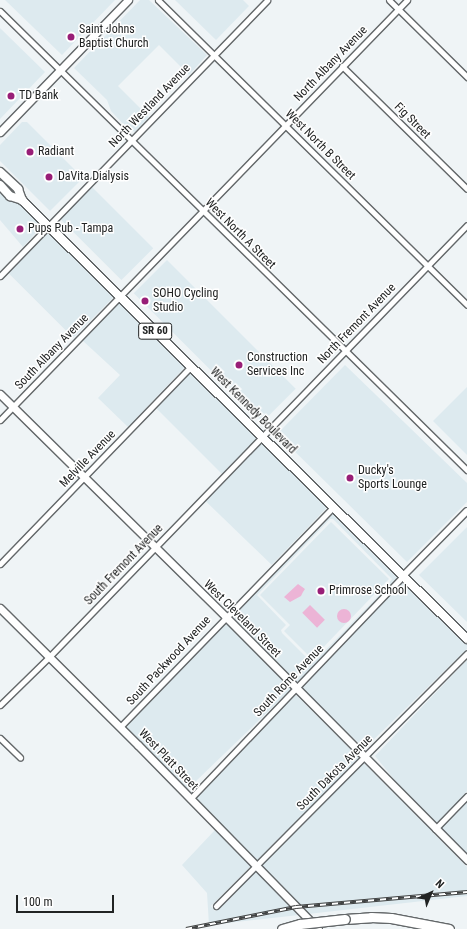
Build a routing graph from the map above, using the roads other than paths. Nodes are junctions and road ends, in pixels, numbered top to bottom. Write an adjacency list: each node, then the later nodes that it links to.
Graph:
1 (128, 0): 10 (main road)
2 (158, 0): 8 (street, West North B Street)
3 (267, 0): 8 (street, North Westland Avenue)
4 (389, 0): 6 (street)
5 (407, 0): 6 (street, North Albany Avenue)
6 (398, 9): 9 (street, North Albany Avenue); 11 (street)
7 (0, 11): 10 (street, West North A Street)
8 (214, 55): 12 (street, West North B Street); 14 (street, North Westland Avenue)
9 (342, 66): 12 (street, North Albany Avenue); 17 (street, Fig Street)
10 (60, 70): 13 (main road); 14 (street, West North A Street)
11 (467, 77)
12 (285, 125): 19 (street, North Albany Avenue); 22 (street, West North B Street)
13 (0, 132)
14 (131, 140): 19 (street, West North A Street); 21 (street, North Westland Avenue)
15 (0, 172): 18 (main road, West Kennedy Boulevard / SR 60)
16 (0, 185): 18 (main road, West Kennedy Boulevard / SR 60)
17 (467, 189)
18 (22, 200): 21 (main road, West Kennedy Boulevard / SR 60)
19 (202, 211): 24 (street, North Albany Avenue); 26 (street, West North A Street)
20 (467, 225): 22 (street, North Fremont Avenue)
21 (48, 226): 23 (street, North Westland Avenue); 24 (main road, West Kennedy Boulevard / SR 60)
22 (427, 266): 25 (street, West North B Street); 26 (street, North Fremont Avenue)
23 (0, 276)
24 (119, 297): 27 (main road, West Kennedy Boulevard / SR 60); 29 (street, South Albany Avenue)
25 (467, 305)
26 (345, 351): 31 (street, North Fremont Avenue); 32 (street, West North A Street)
27 (190, 367): 31 (main road, West Kennedy Boulevard / SR 60); 33 (street, Melville Avenue)
28 (0, 394): 29 (main road, West Cleveland Street)
29 (13, 407): 30 (street, South Albany Avenue); 33 (main road, West Cleveland Street)
30 (0, 420)
31 (261, 437): 34 (main road, West Kennedy Boulevard / SR 60); 36 (street, South Fremont Avenue)
32 (467, 470)
33 (84, 477): 36 (main road, West Cleveland Street); 37 (street, Melville Avenue)
34 (333, 507): 38 (main road, West Kennedy Boulevard / SR 60); 40 (street, South Packwood Avenue)
35 (467, 511): 38 (street)
36 (155, 547): 40 (main road, West Cleveland Street); 43 (street, South Fremont Avenue)
37 (0, 564)
38 (403, 576): 41 (main road, West Kennedy Boulevard / SR 60); 44 (street, South Rome Avenue)
39 (0, 608): 43 (main road, West Platt Street)
40 (226, 616): 44 (main road, West Cleveland Street); 46 (street, South Packwood Avenue)
41 (467, 639)
42 (467, 652): 49 (street, South Dakota Avenue)
43 (49, 657): 45 (street, South Fremont Avenue); 46 (main road, West Platt Street)
44 (296, 689): 49 (main road, West Cleveland Street); 51 (street, South Rome Avenue)
45 (0, 705)
46 (120, 727): 51 (main road, West Platt Street)
47 (0, 738): 48 (street)
48 (20, 757)
49 (364, 757): 52 (main road, West Cleveland Street); 54 (street, South Dakota Avenue)
50 (467, 796): 52 (street)
51 (190, 799): 54 (main road, West Platt Street)
52 (435, 829): 53 (main road, West Cleveland Street)
53 (467, 860)
54 (256, 866): 55 (street, South Dakota Avenue); 57 (main road, West Platt Street)
55 (216, 906)
56 (282, 929): 58 (highway, bridge)
57 (318, 929)
58 (449, 929)

